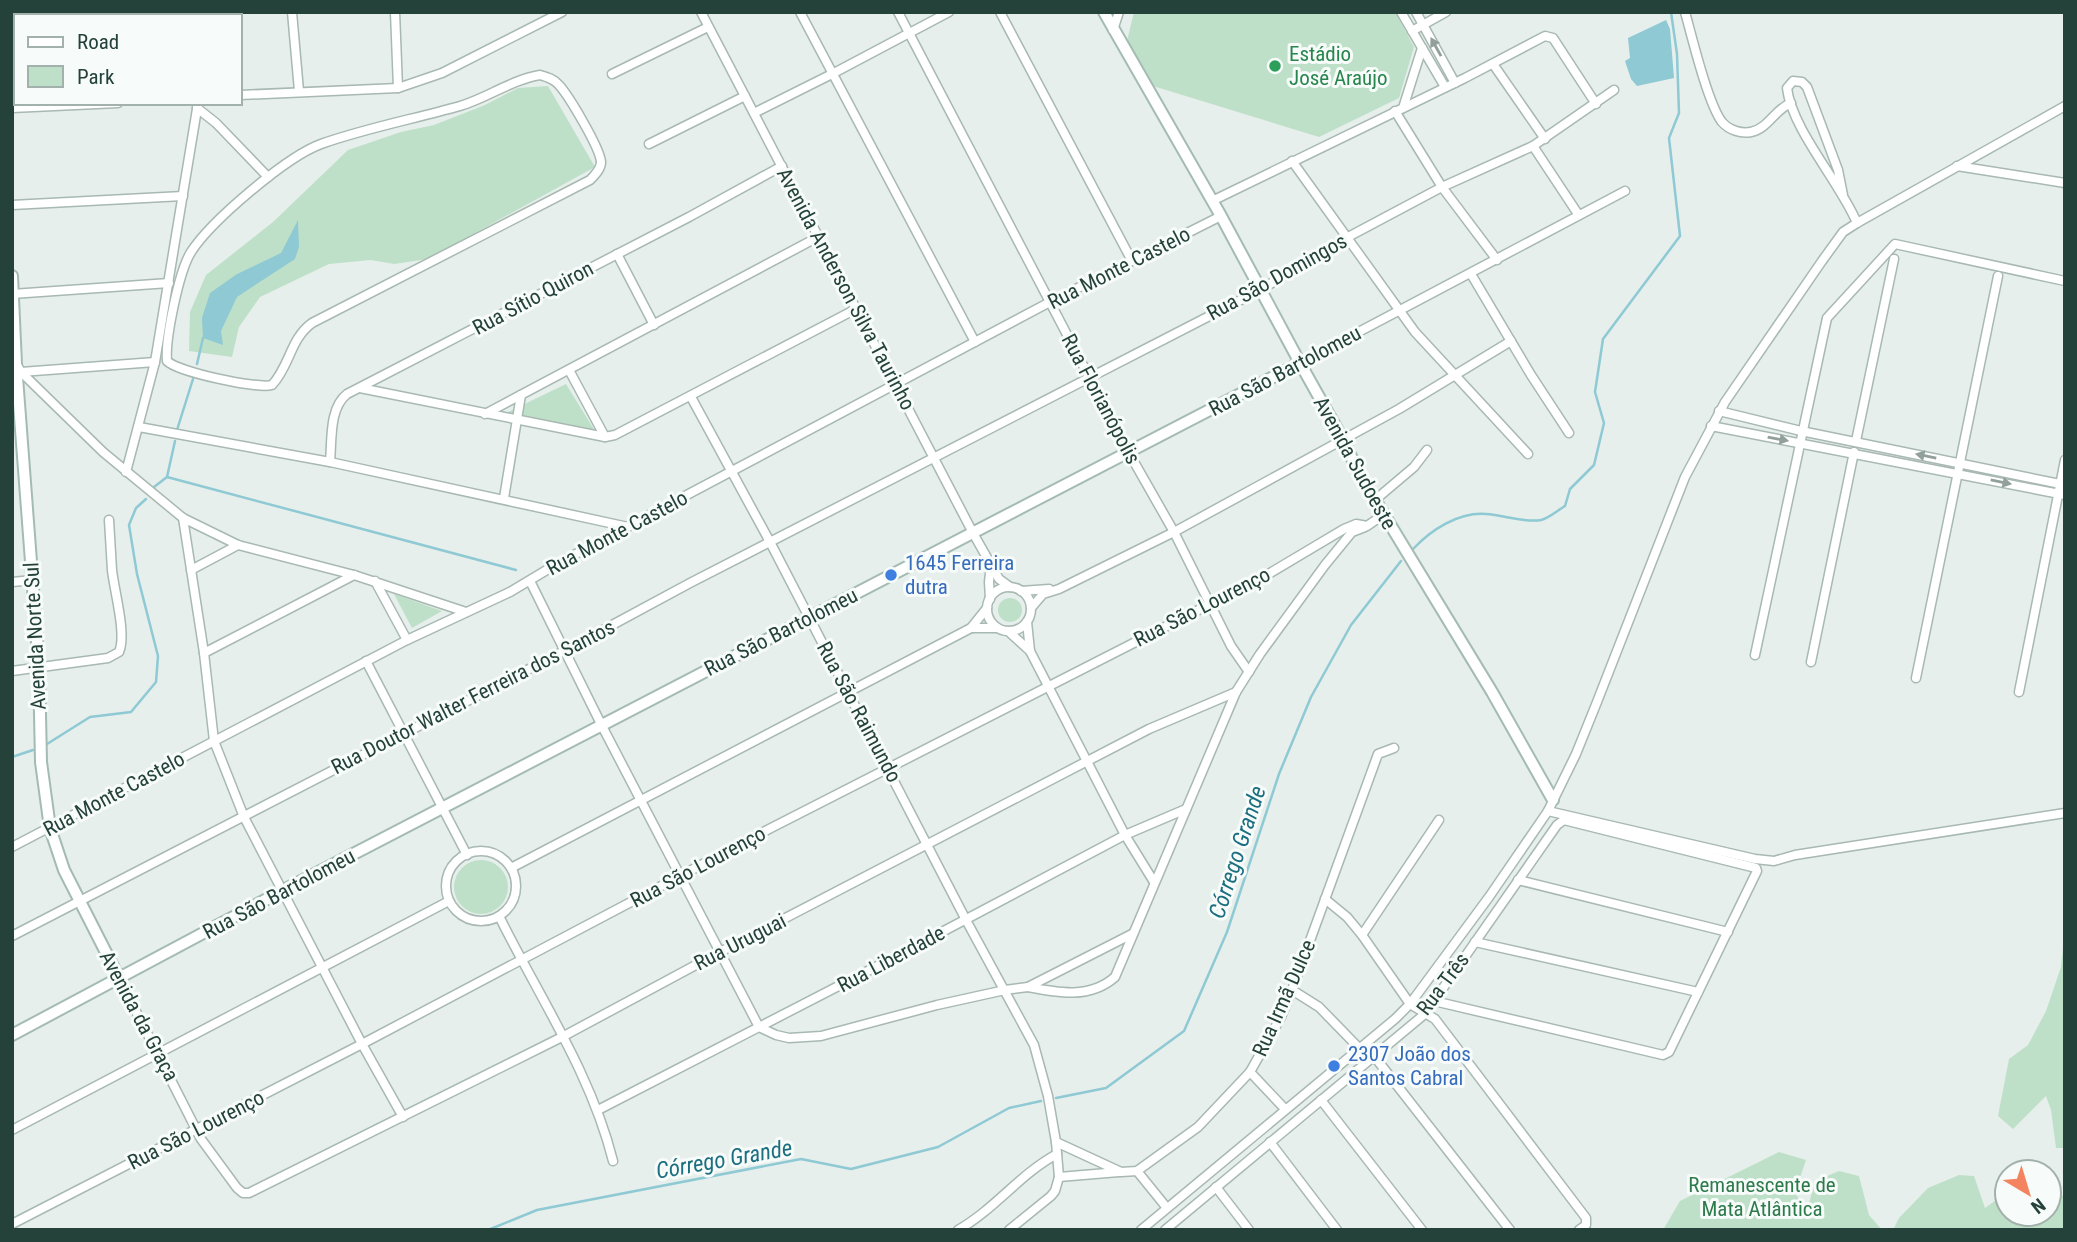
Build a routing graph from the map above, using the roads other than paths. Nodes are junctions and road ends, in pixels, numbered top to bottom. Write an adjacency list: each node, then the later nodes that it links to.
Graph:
1 (292, 12): 28 (street)
2 (395, 12): 25 (street)
3 (562, 12): 25 (street)
4 (701, 12): 16 (street, Avenida Anderson Silva Taurinho)
5 (800, 12): 23 (street)
6 (898, 12): 19 (street, Rua Florianópolis)
7 (949, 12): 19 (street)
8 (1000, 12): 61 (street)
9 (1104, 12): 17 (street, Avenida Sudoeste)
10 (1119, 12): 17 (street)
11 (1401, 12): 18 (street)
12 (1416, 12): 15 (street)
13 (1446, 12): 15 (street)
14 (1685, 12): 31 (street)
15 (1423, 24): 18 (street); 24 (street, one-way to 15)
16 (708, 27): 22 (street); 30 (street, Avenida Anderson Silva Taurinho)
17 (1114, 30): 51 (street, Avenida Sudoeste)
18 (1412, 32): 20 (street)
19 (908, 34): 23 (street); 69 (street, Rua Florianópolis)
20 (1422, 48): 26 (street); 37 (street)
21 (1493, 64): 24 (street); 32 (street); 39 (street)
22 (612, 74)
23 (832, 75): 38 (street); 74 (street)
24 (1455, 83): 26 (street)
25 (398, 88): 28 (street)
26 (1445, 88): 37 (street)
27 (1614, 90): 32 (street, Rua São Domingos)
28 (299, 91): 29 (street)
29 (242, 95)
30 (745, 96): 38 (street, Avenida Anderson Silva Taurinho); 40 (street)
31 (1791, 103): 49 (street); 49 (street)
32 (1596, 104): 39 (street, Rua São Domingos)
33 (77, 105): 36 (street)
34 (197, 106): 45 (street); 50 (street)
35 (2065, 106): 44 (street)
36 (12, 108)
37 (1399, 109): 42 (street); 47 (street)
38 (754, 113): 43 (street, Avenida Anderson Silva Taurinho)
39 (1545, 139): 41 (street, Rua São Domingos)
40 (649, 144)
41 (1533, 146): 47 (street, Rua São Domingos); 53 (street)
42 (1292, 161): 51 (street); 57 (street)
43 (782, 166): 56 (street, Avenida Anderson Silva Taurinho); 58 (street, Rua Sítio Quiron)
44 (1956, 166): 46 (street); 55 (street)
45 (268, 177): 45 (street)
46 (2065, 183)
47 (1442, 187): 57 (street, Rua São Domingos); 60 (street)
48 (1625, 191): 53 (street, Rua São Bartolomeu)
49 (1843, 195): 55 (street)
50 (183, 196): 52 (street); 66 (street)
51 (1212, 201): 54 (street, Avenida Sudoeste)
52 (12, 205)
53 (1578, 214): 60 (street, Rua São Bartolomeu)
54 (1221, 216): 61 (street, Rua Monte Castelo); 67 (street, Avenida Sudoeste)
55 (1857, 223): 85 (street)
56 (818, 237): 70 (street, Avenida Anderson Silva Taurinho); 72 (street)
57 (1348, 237): 67 (street, Rua São Domingos); 71 (street)
58 (617, 254): 72 (street); 82 (street, Rua Sítio Quiron)
59 (1894, 259): 95 (street)
60 (1497, 260): 62 (street, Rua São Bartolomeu)
61 (1132, 261): 69 (street, Rua Monte Castelo)
62 (1471, 274): 71 (street, Rua São Bartolomeu); 73 (street)
63 (12, 276): 68 (street, Avenida Norte Sul)
64 (1998, 276): 104 (street)
65 (2065, 281): 91 (street)
66 (169, 283): 68 (street); 75 (street)
67 (1261, 290): 76 (street, Avenida Sudoeste); 80 (street, Rua São Domingos)
68 (13, 294): 77 (street, Avenida Norte Sul)
69 (1050, 302): 74 (street, Rua Monte Castelo); 80 (street, Rua Florianópolis)
70 (856, 309): 81 (street, Avenida Anderson Silva Taurinho); 84 (street)
71 (1399, 311): 76 (street, Rua São Bartolomeu); 79 (street)
72 (654, 325): 78 (street)
73 (1511, 341): 79 (street); 92 (street)
74 (975, 342): 81 (street, Rua Monte Castelo)
75 (155, 362): 77 (street); 90 (street)
76 (1300, 363): 94 (street, Avenida Sudoeste); 99 (street, Rua São Bartolomeu)
77 (19, 368): 89 (street, Avenida Norte Sul); 106 (street)
78 (569, 370): 83 (street); 93 (street)
79 (1457, 375): 94 (street); 100 (street)
80 (1090, 379): 99 (street, Rua Florianópolis); 101 (street, Rua São Domingos)
81 (895, 384): 101 (street, Avenida Anderson Silva Taurinho); 105 (street, Rua Monte Castelo)
82 (359, 388): 86 (street); 103 (street, Rua Sítio Quiron)
83 (521, 395): 86 (street); 87 (street)
84 (691, 397): 93 (street); 105 (street, Rua São Raimundo)
85 (1719, 411): 88 (street); 91 (street)
86 (485, 414): 87 (street)
87 (516, 420): 93 (street); 109 (street)
88 (1711, 426): 96 (street, one-way to 96); 160 (street)
89 (16, 427): 123 (street, Avenida Norte Sul)
90 (139, 428): 103 (street); 106 (street)
91 (1801, 431): 95 (street); 96 (street)
92 (1569, 433)
93 (605, 437)
94 (1342, 438): 110 (street, Avenida Sudoeste); 116 (street)
95 (1856, 441): 104 (street, one-way to 95)
96 (1799, 443): 98 (street); 143 (street)
97 (1427, 450): 110 (street)
98 (1854, 452): 104 (street); 145 (street)
99 (1129, 453): 116 (street, Rua Florianópolis); 117 (street, Rua São Bartolomeu)
100 (1528, 454)
101 (934, 458): 117 (street, Avenida Anderson Silva Taurinho); 118 (street, Rua Doutor Walter Ferreira dos Santos)
102 (2065, 460): 107 (street)
103 (330, 462): 109 (street)
104 (1959, 468): 107 (street); 108 (street, one-way to 108); 149 (street)
105 (732, 471): 115 (street, Rua Monte Castelo); 118 (street, Rua São Raimundo)
106 (126, 472): 112 (street)
107 (2062, 485): 108 (street)
108 (2061, 495): 153 (street)
109 (504, 498): 115 (street)
110 (1375, 500): 111 (street, Avenida Sudoeste)
111 (1383, 515): 114 (street, Rua São Lourenço); 160 (street, Avenida Sudoeste)
112 (183, 519): 119 (street); 121 (street)
113 (109, 520): 146 (street)
114 (1367, 526): 131 (street, Rua São Lourenço); 148 (street)
115 (628, 527): 125 (street, Rua Monte Castelo)
116 (1174, 532): 128 (street); 131 (street, Rua Florianópolis)
117 (973, 533): 120 (street, Avenida Anderson Silva Taurinho); 134 (street, Rua São Bartolomeu)
118 (770, 542): 134 (street, Rua São Raimundo); 141 (street, Rua Doutor Walter Ferreira dos Santos)
119 (238, 545): 121 (street); 122 (street)
120 (991, 566): 127 (street, Avenida Anderson Silva Taurinho); 130 (street)
121 (191, 570): 142 (street)
122 (354, 575): 124 (street); 142 (street)
123 (33, 580): 126 (street); 146 (street, Avenida Norte Sul)
124 (375, 581): 133 (street); 139 (street)
125 (530, 581): 133 (street, Rua Monte Castelo); 141 (street)
126 (12, 582)
127 (1010, 587): 129 (street); 130 (street)
128 (1059, 589): 129 (street); 132 (street)
129 (1021, 591): 132 (street)
130 (988, 603): 136 (street); 137 (street)
131 (1210, 603): 148 (street, Rua Florianópolis); 150 (street, Rua São Lourenço)
132 (1031, 608): 135 (street)
133 (466, 612): 139 (street, Rua Monte Castelo)
134 (809, 617): 151 (street, Rua São Raimundo); 154 (street, Rua São Bartolomeu)
135 (1027, 622): 138 (street); 140 (street)
136 (971, 628): 137 (street); 151 (street)
137 (997, 628): 138 (street)
138 (1008, 631): 140 (street)
139 (407, 640): 144 (street, Rua Monte Castelo)
140 (1030, 650): 150 (street)
141 (564, 651): 154 (street); 155 (street, Rua Doutor Walter Ferreira dos Santos)
142 (204, 653): 156 (street)
143 (1755, 655)
144 (366, 661): 155 (street); 156 (street, Rua Monte Castelo)
145 (1811, 662)
146 (39, 667): 147 (street); 168 (street, Avenida Norte Sul)
147 (12, 671)
148 (1249, 672): 152 (street)
149 (1916, 678)
150 (1048, 686): 158 (street); 159 (street, Rua São Lourenço)
151 (848, 691): 159 (street, Rua São Raimundo); 161 (street)
152 (1236, 692): 158 (street, Rua Uruguai); 163 (street)
153 (2019, 692)
154 (602, 726): 161 (street); 162 (street, Rua São Bartolomeu)
155 (402, 733): 162 (street); 166 (street, Rua Doutor Walter Ferreira dos Santos)
156 (214, 741): 166 (street); 168 (street, Rua Monte Castelo)
157 (1394, 748): 178 (street, Rua Irmã Dulce)
158 (1088, 761): 169 (street); 170 (street, Rua Uruguai)
159 (888, 768): 170 (street, Rua São Raimundo); 174 (street, Rua São Lourenço)
160 (1553, 800): 164 (street)
161 (642, 801): 173 (street); 174 (street)
162 (441, 809): 172 (street); 177 (street, Rua São Bartolomeu)
163 (1186, 809): 169 (street, Rua Liberdade); 176 (street)
164 (1548, 811): 165 (street); 197 (street)
165 (2065, 813)
166 (244, 817): 177 (street); 179 (street, Rua Doutor Walter Ferreira dos Santos)
167 (1439, 820): 185 (street)
168 (50, 828): 171 (street, Rua Monte Castelo); 179 (street, Avenida da Graça)
169 (1125, 835): 176 (street); 182 (street, Rua Liberdade)
170 (928, 845): 182 (street, Rua São Raimundo); 188 (street, Rua Uruguai)
171 (12, 847)
172 (467, 855): 173 (street); 180 (street)
173 (511, 868): 181 (street)
174 (682, 876): 188 (street); 189 (street, Rua São Lourenço)
175 (1518, 880): 183 (street); 183 (street, Rua Três); 187 (street, Rua Três)
176 (1154, 881): 184 (street)
177 (282, 891): 190 (street); 191 (street, Rua São Bartolomeu)
178 (1325, 899): 185 (street); 194 (street, Rua Irmã Dulce)
179 (79, 901): 186 (street, Rua Doutor Walter Ferreira dos Santos); 191 (street, Avenida da Graça)
180 (450, 901): 181 (street); 190 (street)
181 (499, 916): 189 (street)
182 (966, 920): 193 (street, Rua São Raimundo); 199 (street, Rua Liberdade)
183 (1728, 932): 195 (street)
184 (1132, 934): 192 (street); 192 (street)
185 (1362, 935): 197 (street)
186 (12, 936)
187 (1475, 942): 195 (street); 196 (street, Rua Três)
188 (720, 951): 199 (street); 201 (street, Rua Uruguai)
189 (521, 960): 201 (street); 202 (street, Rua São Lourenço)
190 (321, 967): 202 (street); 204 (street)
191 (119, 978): 200 (street, Rua São Bartolomeu); 204 (street, Avenida da Graça)
192 (1028, 987): 193 (street)
193 (1005, 990): 199 (street); 213 (street, Rua São Raimundo)
194 (1292, 990): 203 (street); 206 (street, Rua Irmã Dulce)
195 (1698, 992): 196 (street)
196 (1434, 1001): 198 (street, Rua Três)
197 (1410, 1004): 198 (street); 203 (street)
198 (1426, 1013): 205 (street, Rua Três); 232 (street)
199 (759, 1027): 209 (street, Rua Liberdade)
200 (12, 1035)
201 (562, 1037): 209 (street); 210 (street, Rua Uruguai)
202 (362, 1044): 210 (street); 211 (street, Rua São Lourenço)
203 (1359, 1048): 208 (street)
204 (159, 1053): 211 (street, Avenida da Graça); 212 (street)
205 (1374, 1056): 207 (street, Rua Três); 231 (street)
206 (1250, 1072): 208 (street); 217 (street, Rua Irmã Dulce)
207 (1321, 1100): 214 (street, Rua Três); 230 (street)
208 (1285, 1109): 222 (street)
209 (598, 1110): 216 (street)
210 (403, 1117): 221 (street, Rua Uruguai)
211 (197, 1129): 221 (street, Avenida da Graça); 223 (street, Rua São Lourenço)
212 (12, 1130)
213 (1056, 1142): 215 (street, Rua São Raimundo); 218 (street)
214 (1270, 1142): 220 (street, Rua Três); 229 (street)
215 (1057, 1154): 219 (street, Rua São Raimundo); 224 (street)
216 (612, 1161)
217 (1137, 1171): 218 (street); 222 (street)
218 (1121, 1172): 219 (street)
219 (1059, 1177): 225 (street)
220 (1216, 1187): 227 (street, Rua Três); 228 (street)
221 (245, 1193)
222 (1167, 1208): 226 (street)
223 (12, 1224)
224 (958, 1230)
225 (1009, 1230)
226 (1141, 1230)
227 (1165, 1230)
228 (1249, 1230)
229 (1336, 1230)
230 (1422, 1230)
231 (1510, 1230)
232 (1579, 1230)

